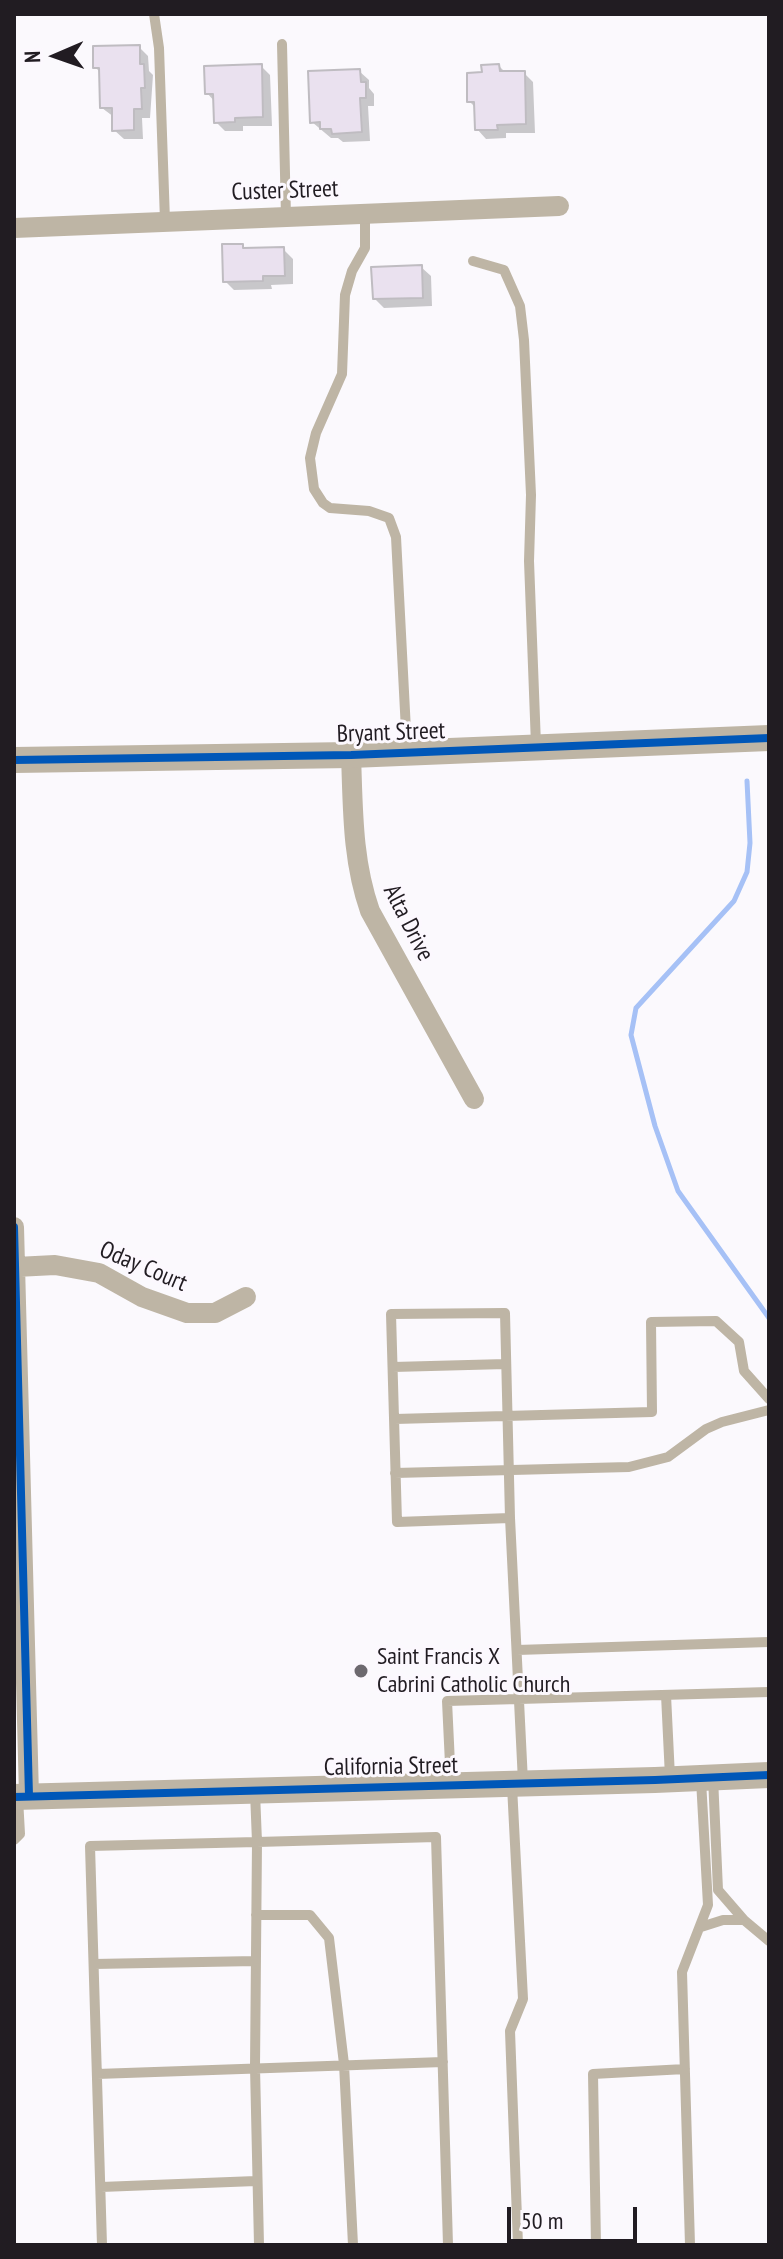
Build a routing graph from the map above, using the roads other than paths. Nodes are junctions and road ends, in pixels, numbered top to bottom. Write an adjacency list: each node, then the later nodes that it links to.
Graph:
1 (154, 14): 6 (lane)
2 (282, 44): 5 (lane)
3 (559, 206): 4 (street, Custer Street)
4 (365, 214): 5 (street, Custer Street); 11 (lane)
5 (286, 217): 6 (street, Custer Street)
6 (165, 221): 7 (street, Custer Street)
7 (14, 228)
8 (473, 261): 10 (lane)
9 (769, 738): 10 (street, Bryant Street)
10 (536, 747): 11 (street, Bryant Street)
11 (407, 752): 12 (street, Bryant Street)
12 (351, 755): 13 (street, Bryant Street); 14 (street, Alta Drive)
13 (14, 760)
14 (474, 1099)
15 (14, 1227): 16 (street)
16 (16, 1267): 17 (street, Oday Court); 31 (street)
17 (246, 1297)
18 (506, 1364): 19 (lane); 19 (lane); 22 (lane)
19 (393, 1367): 23 (lane)
20 (769, 1399): 22 (lane)
21 (769, 1410): 24 (lane)
22 (507, 1416): 23 (lane); 24 (lane)
23 (395, 1419): 25 (lane)
24 (509, 1470): 25 (lane); 26 (lane)
25 (395, 1473): 26 (lane)
26 (510, 1518): 28 (lane)
27 (769, 1642): 28 (lane)
28 (517, 1650): 32 (lane)
29 (769, 1692): 30 (lane)
30 (666, 1695): 32 (lane); 35 (lane)
31 (20, 1699): 39 (street)
32 (519, 1699): 36 (lane); 37 (lane)
33 (769, 1775): 34 (street, California Street)
34 (707, 1778): 35 (street, California Street); 43 (lane); 44 (lane)
35 (670, 1779): 36 (street, California Street)
36 (518, 1784): 37 (street, California Street); 59 (lane)
37 (451, 1785): 38 (street, California Street)
38 (255, 1790): 39 (street, California Street); 41 (lane)
39 (20, 1796): 40 (lane)
40 (14, 1840)
41 (257, 1842): 42 (lane); 47 (lane); 48 (lane)
42 (256, 1915): 46 (lane); 49 (lane)
43 (744, 1920): 44 (lane); 45 (lane)
44 (701, 1927): 51 (lane)
45 (769, 1941)
46 (256, 1961): 47 (lane); 50 (lane)
47 (94, 1964): 52 (lane)
48 (443, 2062): 49 (lane); 58 (lane)
49 (344, 2064): 50 (lane); 57 (lane)
50 (255, 2067): 52 (lane); 53 (lane)
51 (685, 2069): 60 (lane); 61 (lane)
52 (97, 2074): 54 (lane)
53 (256, 2181): 54 (lane); 56 (lane)
54 (101, 2187): 55 (lane)
55 (102, 2245)
56 (259, 2245)
57 (353, 2245)
58 (448, 2245)
59 (518, 2245)
60 (596, 2245)
61 (690, 2245)

